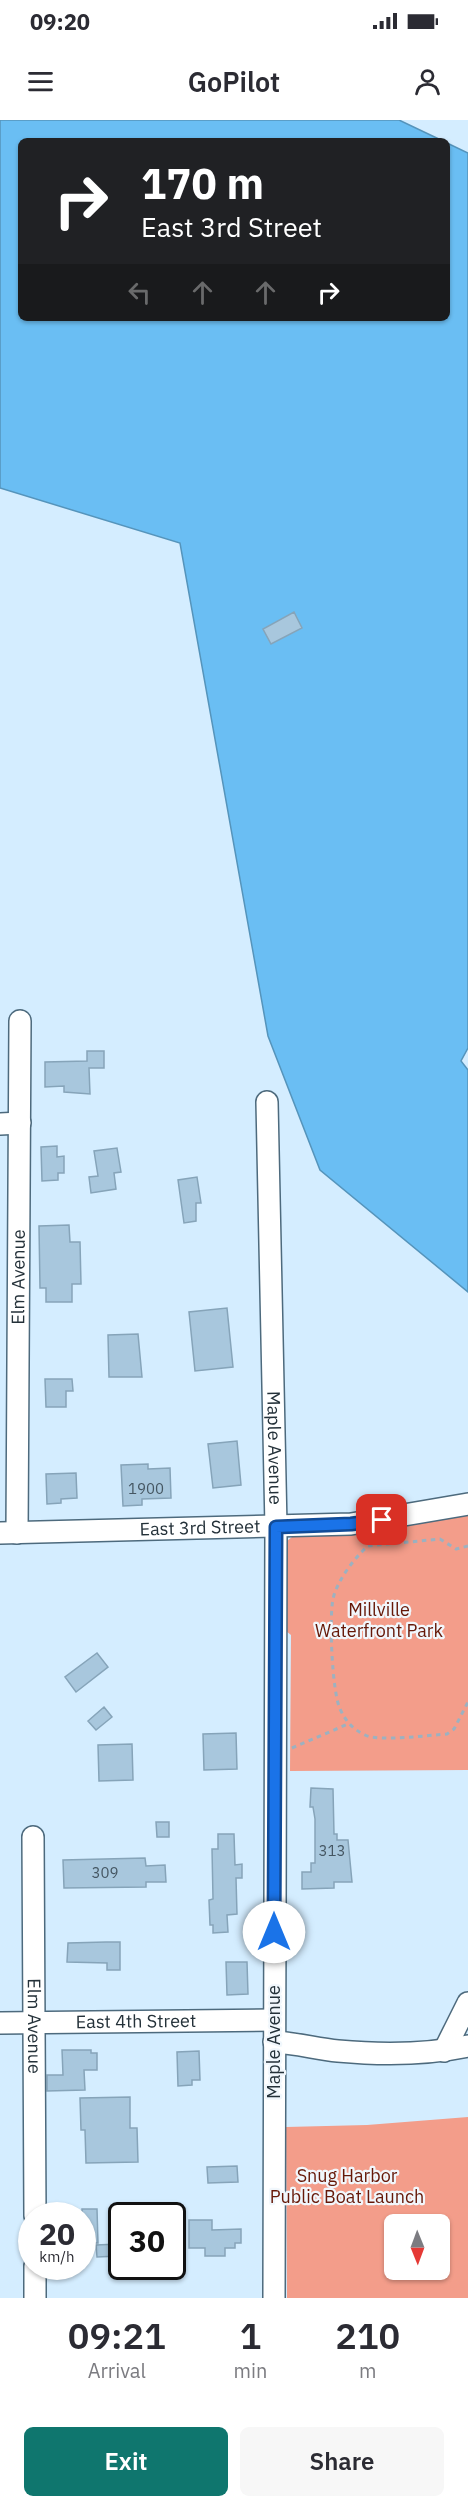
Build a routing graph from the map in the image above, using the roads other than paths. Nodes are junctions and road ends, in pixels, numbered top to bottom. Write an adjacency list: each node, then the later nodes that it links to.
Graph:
1 (20, 1020): 3 (street, Elm Avenue)
2 (267, 1102): 5 (street, Maple Avenue)
3 (10, 1124): 6 (street, Elm Avenue)
4 (468, 1504): 5 (street, East 3rd Street)
5 (276, 1527): 6 (street, East 3rd Street); 9 (street, Maple Avenue)
6 (8, 1533)
7 (33, 1837): 11 (street, Elm Avenue)
8 (467, 2009): 14 (street)
9 (274, 2020): 11 (street, East 4th Street); 12 (street, Maple Avenue)
10 (0, 2023): 11 (street, East 4th Street)
11 (34, 2023): 15 (street, Elm Avenue)
12 (274, 2042): 14 (street); 18 (street, Maple Avenue)
13 (468, 2046): 14 (street)
14 (444, 2051)
15 (35, 2202)
16 (35, 2280): 17 (street)
17 (35, 2298)
18 (274, 2298)

